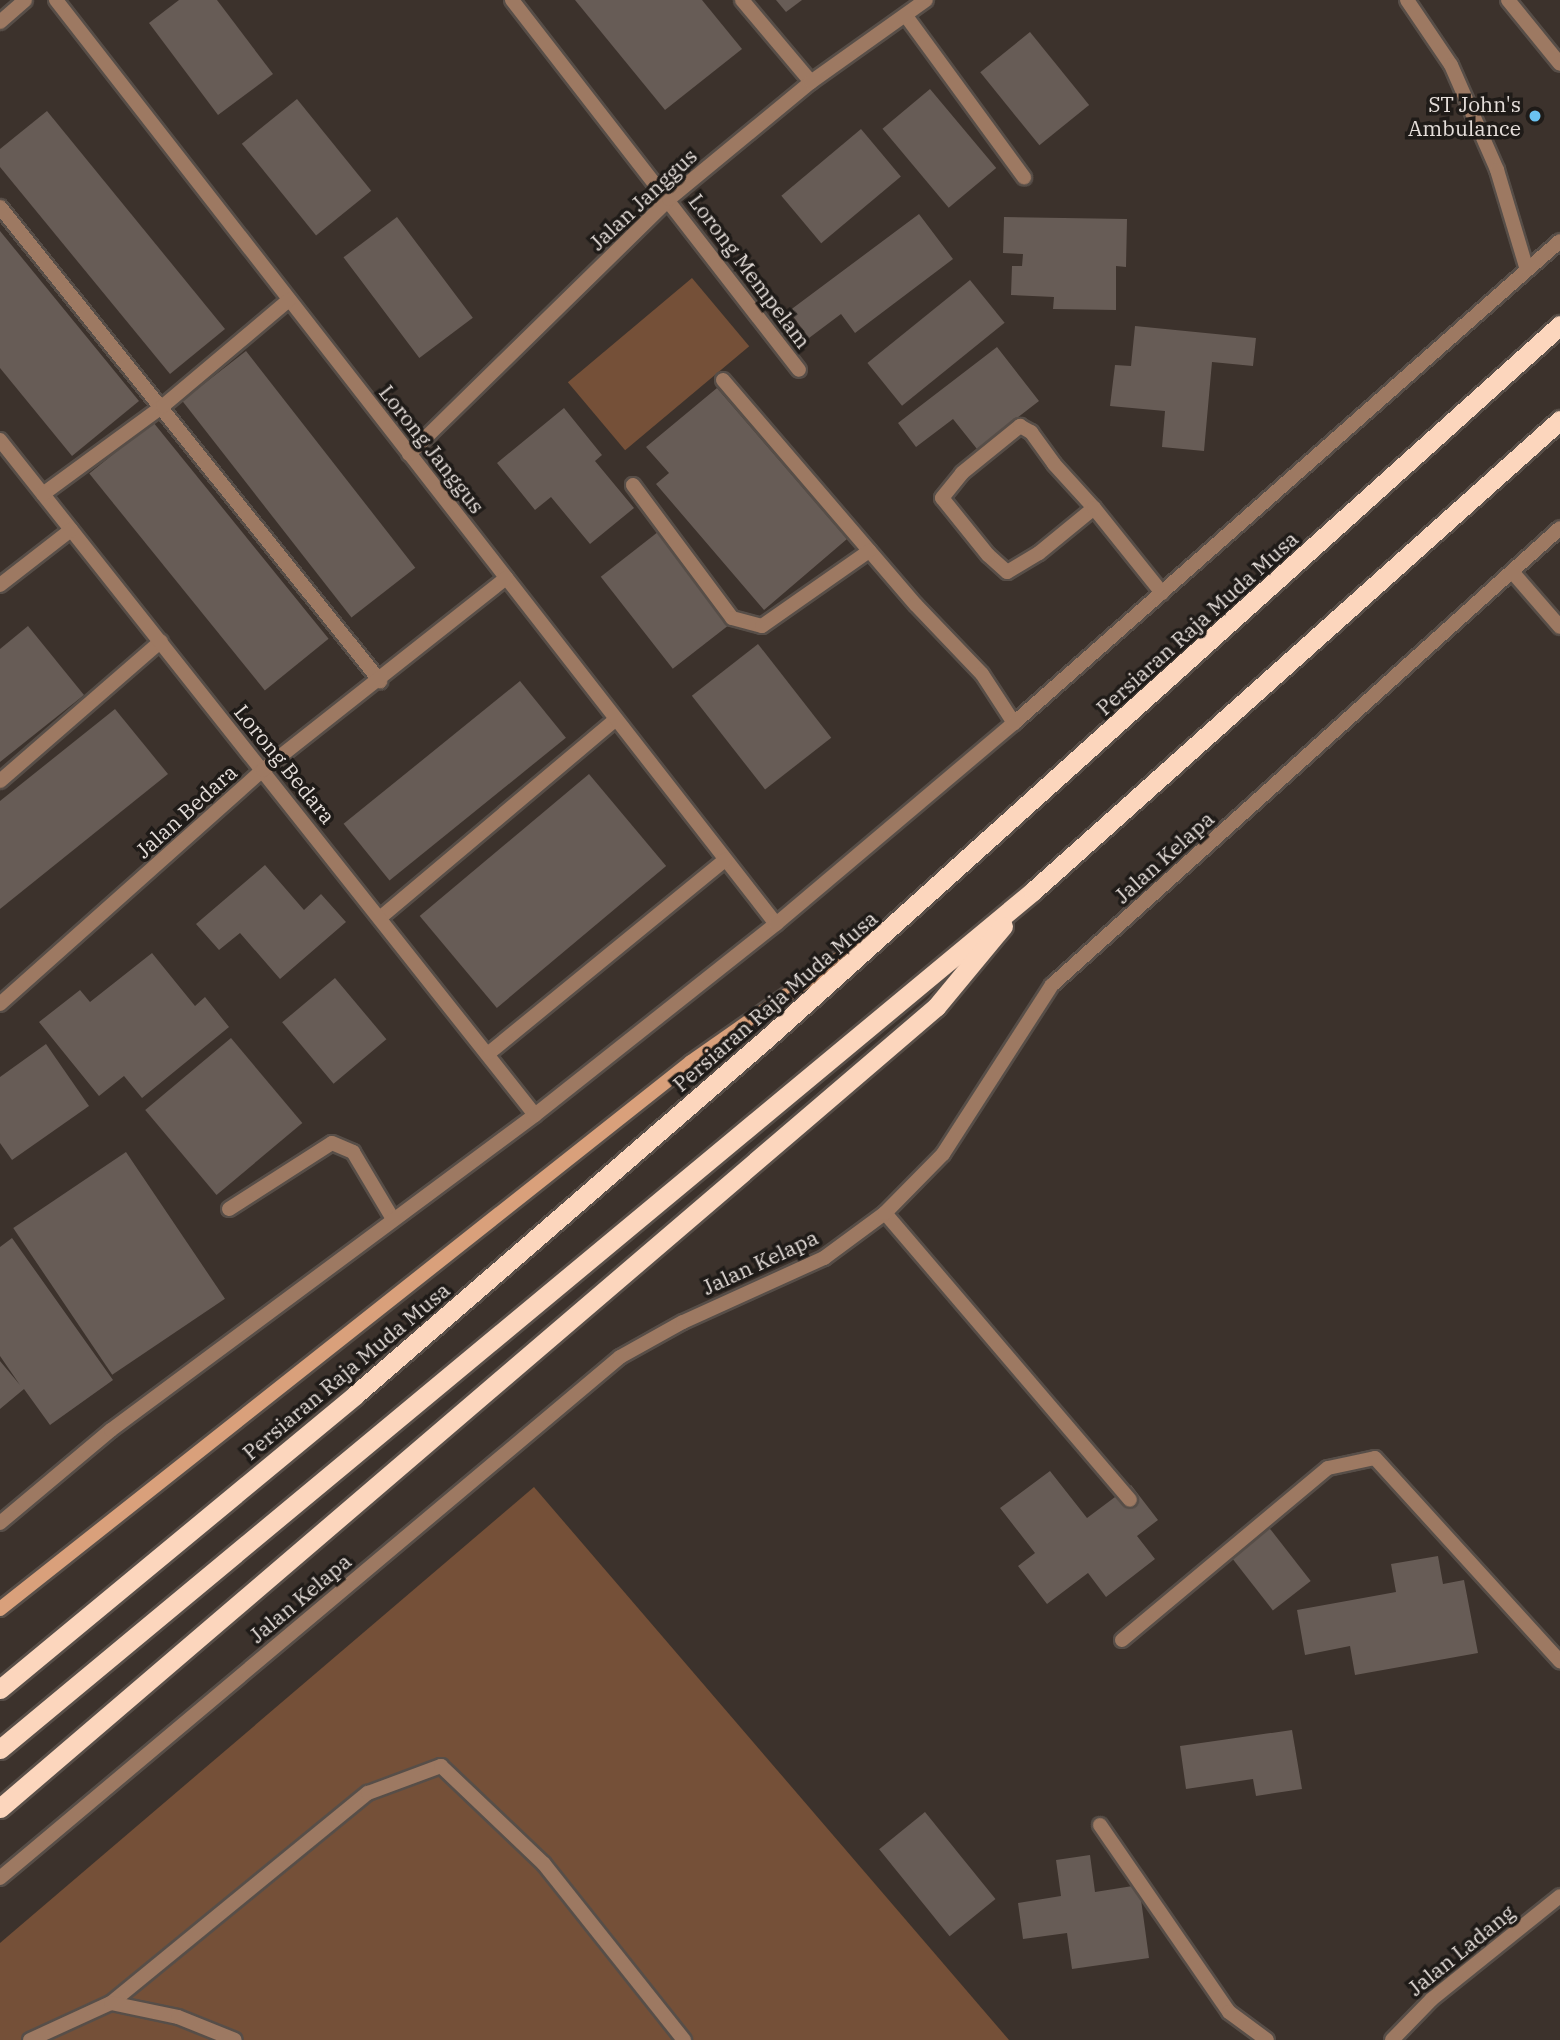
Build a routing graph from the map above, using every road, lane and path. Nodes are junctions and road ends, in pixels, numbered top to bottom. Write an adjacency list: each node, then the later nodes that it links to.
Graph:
1 (25, 0): 9 (street)
2 (56, 0): 17 (street, Lorong Janggus)
3 (512, 0): 13 (street, Lorong Mempelam)
4 (742, 0): 11 (street)
5 (926, 0): 8 (street, Jalan Janggus)
6 (1407, 0): 16 (street)
7 (1507, 0): 10 (street)
8 (906, 16): 11 (street, Jalan Janggus); 12 (street)
9 (0, 22)
10 (1560, 63)
11 (811, 82): 13 (street, Jalan Janggus)
12 (1024, 177)
13 (670, 199): 19 (street, Lorong Mempelam); 24 (street, Jalan Janggus)
14 (0, 207): 21 (street)
15 (1560, 241): 16 (street)
16 (1527, 270): 34 (street)
17 (289, 300): 21 (street); 24 (street, Lorong Janggus)
18 (1560, 325): 44 (highway, Persiaran Raja Muda Musa)
19 (799, 370)
20 (723, 380): 30 (street)
21 (163, 406): 26 (street); 37 (street)
22 (1560, 420): 43 (highway)
23 (0, 440): 26 (street, Lorong Bedara)
24 (409, 454): 32 (street, Lorong Janggus)
25 (634, 485): 30 (street)
26 (43, 494): 29 (street, Lorong Bedara)
27 (1094, 508): 27 (street); 34 (street)
28 (1560, 528): 31 (street, Jalan Kelapa)
29 (71, 530): 33 (street); 36 (street, Lorong Bedara)
30 (869, 551): 39 (street)
31 (1514, 574): 35 (street); 51 (street, Jalan Kelapa)
32 (506, 578): 37 (street, Jalan Bedara); 38 (street, Lorong Janggus)
33 (0, 585)
34 (1162, 593): 39 (street)
35 (1560, 626)
36 (161, 641): 40 (street, Lorong Bedara); 41 (street)
37 (380, 681): 40 (street, Jalan Bedara)
38 (616, 719): 42 (street, Lorong Janggus); 45 (street)
39 (1014, 723): 46 (street)
40 (263, 770): 45 (street, Lorong Bedara); 47 (street, Jalan Bedara)
41 (0, 781)
42 (725, 860): 46 (street, Lorong Janggus); 48 (street)
43 (1033, 891): 59 (highway); 60 (highway)
44 (928, 896): 55 (main road); 58 (highway, Persiaran Raja Muda Musa)
45 (380, 917): 48 (street, Lorong Bedara)
46 (775, 924): 49 (street)
47 (0, 1004)
48 (489, 1053): 49 (street, Lorong Bedara)
49 (535, 1115): 52 (street)
50 (229, 1209): 52 (street)
51 (885, 1213): 53 (street); 62 (street, Jalan Kelapa)
52 (393, 1219): 54 (street)
53 (1130, 1500)
54 (0, 1523)
55 (0, 1609)
56 (1122, 1640): 57 (street)
57 (1560, 1661)
58 (0, 1689)
59 (0, 1749)
60 (0, 1808)
61 (1100, 1825): 68 (street)
62 (0, 1878)
63 (1560, 1896): 69 (street, Jalan Ladang)
64 (111, 2003): 65 (street); 66 (street); 67 (street)
65 (30, 2040)
66 (235, 2040)
67 (684, 2040)
68 (1267, 2040)
69 (1392, 2040)

